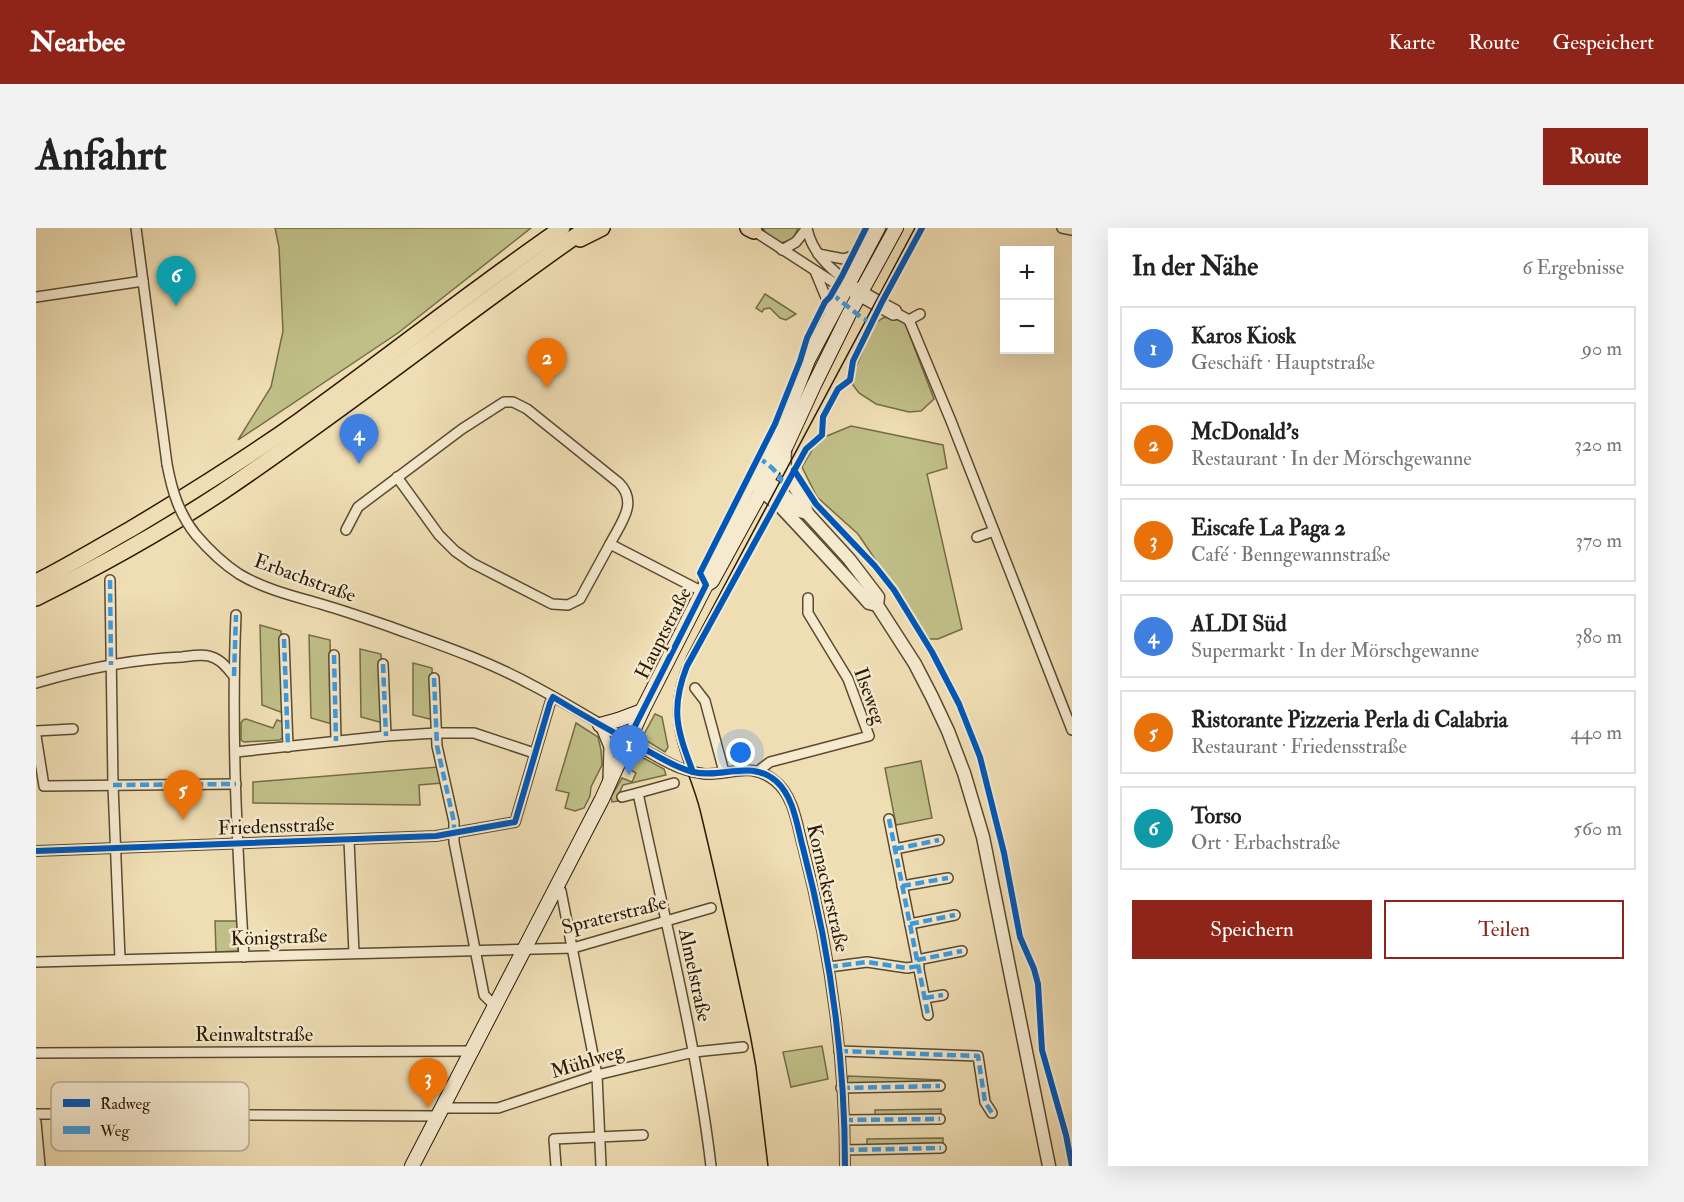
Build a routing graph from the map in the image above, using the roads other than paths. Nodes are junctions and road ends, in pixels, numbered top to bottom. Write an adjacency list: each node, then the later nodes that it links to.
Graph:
1 (136, 228): 17 (street, Erbachstraße)
2 (562, 228): 11 (highway)
3 (587, 228): 12 (highway)
4 (603, 228): 12 (highway)
5 (807, 228): 13 (street); 15 (street)
6 (878, 228): 14 (main road, Hauptstraße)
7 (896, 228): 19 (main road, Hauptstraße)
8 (1062, 228): 10 (street)
9 (752, 229): 13 (street)
10 (1072, 230)
11 (545, 235): 33 (highway)
12 (558, 249): 35 (highway)
13 (782, 250): 16 (street)
14 (864, 252): 15 (street); 18 (main road, Hauptstraße)
15 (818, 254): 18 (street)
16 (815, 271): 18 (street); 22 (street)
17 (143, 281): 20 (street); 47 (street, Erbachstraße, bridge)
18 (847, 285): 19 (street); 22 (main road, Hauptstraße)
19 (860, 295): 23 (street); 24 (main road, Hauptstraße)
20 (36, 297)
21 (920, 314): 23 (street)
22 (830, 317): 26 (main road, Hauptstraße)
23 (909, 320): 29 (street)
24 (786, 446): 26 (main road, Hauptstraße); 27 (street)
25 (397, 477): 28 (street); 31 (street); 31 (street)
26 (761, 482): 27 (street); 34 (main road, Hauptstraße); 34 (main road, Hauptstraße); 37 (street)
27 (807, 513): 37 (street)
28 (346, 530)
29 (994, 531): 30 (street); 51 (street)
30 (976, 537)
31 (610, 544): 34 (street)
32 (110, 580): 42 (street)
33 (36, 582)
34 (704, 588): 48 (main road, Hauptstraße)
35 (36, 598)
36 (808, 598): 61 (street, Ilseweg)
37 (877, 605): 124 (street)
38 (236, 615): 43 (street)
39 (284, 639): 58 (street)
40 (334, 654): 57 (street)
41 (383, 664): 55 (street)
42 (111, 665): 43 (street); 45 (street); 65 (street)
43 (234, 676): 59 (street)
44 (434, 678): 53 (street)
45 (36, 683)
46 (695, 688): 62 (street)
47 (553, 697): 49 (street, Erbachstraße); 60 (street)
48 (642, 711): 49 (main road); 56 (main road, Hauptstraße)
49 (600, 725): 56 (street, Erbachstraße); 66 (street)
50 (73, 729): 52 (street)
51 (1072, 730)
52 (36, 731)
53 (436, 733): 55 (street); 60 (street); 70 (street)
54 (36, 736): 65 (street)
55 (386, 736): 57 (street)
56 (628, 740): 62 (street); 66 (main road, Hauptstraße)
57 (336, 741): 58 (street)
58 (288, 747): 59 (street)
59 (236, 752): 64 (street)
60 (534, 753): 70 (street, Friedensstraße)
61 (758, 771): 62 (street); 93 (street, Kornackerstraße)
62 (724, 772)
63 (674, 783): 67 (street)
64 (236, 784): 65 (street); 73 (street)
65 (113, 785): 74 (street)
66 (608, 785): 79 (main road, Hauptstraße)
67 (638, 793): 68 (street); 82 (street, Almelstraße)
68 (622, 797)
69 (889, 819): 75 (street)
70 (454, 834): 71 (street, Friedensstraße); 86 (street)
71 (350, 840): 73 (street, Friedensstraße); 88 (street)
72 (939, 840): 75 (street)
73 (238, 844): 74 (street, Friedensstraße); 89 (street)
74 (116, 849): 76 (street, Friedensstraße); 90 (street)
75 (895, 849): 78 (street)
76 (36, 851)
77 (948, 878): 78 (street)
78 (902, 886): 83 (street)
79 (555, 887): 84 (street); 85 (main road, Hauptstraße)
80 (711, 908): 82 (street, Spraterstraße)
81 (955, 915): 83 (street)
82 (665, 922): 84 (street, Spraterstraße); 101 (street, Almelstraße)
83 (910, 924): 92 (street)
84 (573, 948): 85 (street, Spraterstraße); 103 (street)
85 (524, 949): 86 (street, Königstraße); 96 (main road, Hauptstraße)
86 (476, 950): 88 (street, Königstraße); 96 (street)
87 (962, 951): 92 (street)
88 (354, 953): 89 (street, Königstraße)
89 (244, 957): 90 (street, Königstraße)
90 (120, 960): 91 (street, Königstraße)
91 (36, 962)
92 (918, 963): 93 (street); 95 (street)
93 (829, 967): 100 (street, Kornackerstraße)
94 (943, 995): 95 (street)
95 (925, 998): 97 (street)
96 (495, 1006): 99 (main road, Hauptstraße)
97 (928, 1015)
98 (743, 1047): 101 (street, Mühlweg)
99 (471, 1051): 102 (street, Reinwaltstraße); 106 (main road, Hauptstraße)
100 (839, 1051): 105 (street, Kornackerstraße); 108 (street)
101 (694, 1052): 103 (street, Mühlweg); 122 (street, Almelstraße)
102 (36, 1053)
103 (597, 1075): 106 (street, Mühlweg); 115 (street)
104 (940, 1086): 105 (street)
105 (842, 1088): 112 (street, Kornackerstraße)
106 (440, 1112): 107 (street, Mühlweg); 119 (main road, Hauptstraße)
107 (249, 1113)
108 (992, 1113)
109 (36, 1114): 110 (street, Mühlweg)
110 (51, 1114)
111 (940, 1119): 112 (street)
112 (844, 1120): 117 (street, Kornackerstraße)
113 (36, 1122): 118 (street)
114 (643, 1135): 115 (street)
115 (600, 1137): 120 (street); 121 (street)
116 (941, 1148): 117 (street)
117 (845, 1150): 123 (street, Kornackerstraße)
118 (40, 1166)
119 (412, 1166)
120 (556, 1166)
121 (601, 1166)
122 (711, 1166)
123 (845, 1166)
124 (1050, 1166)

